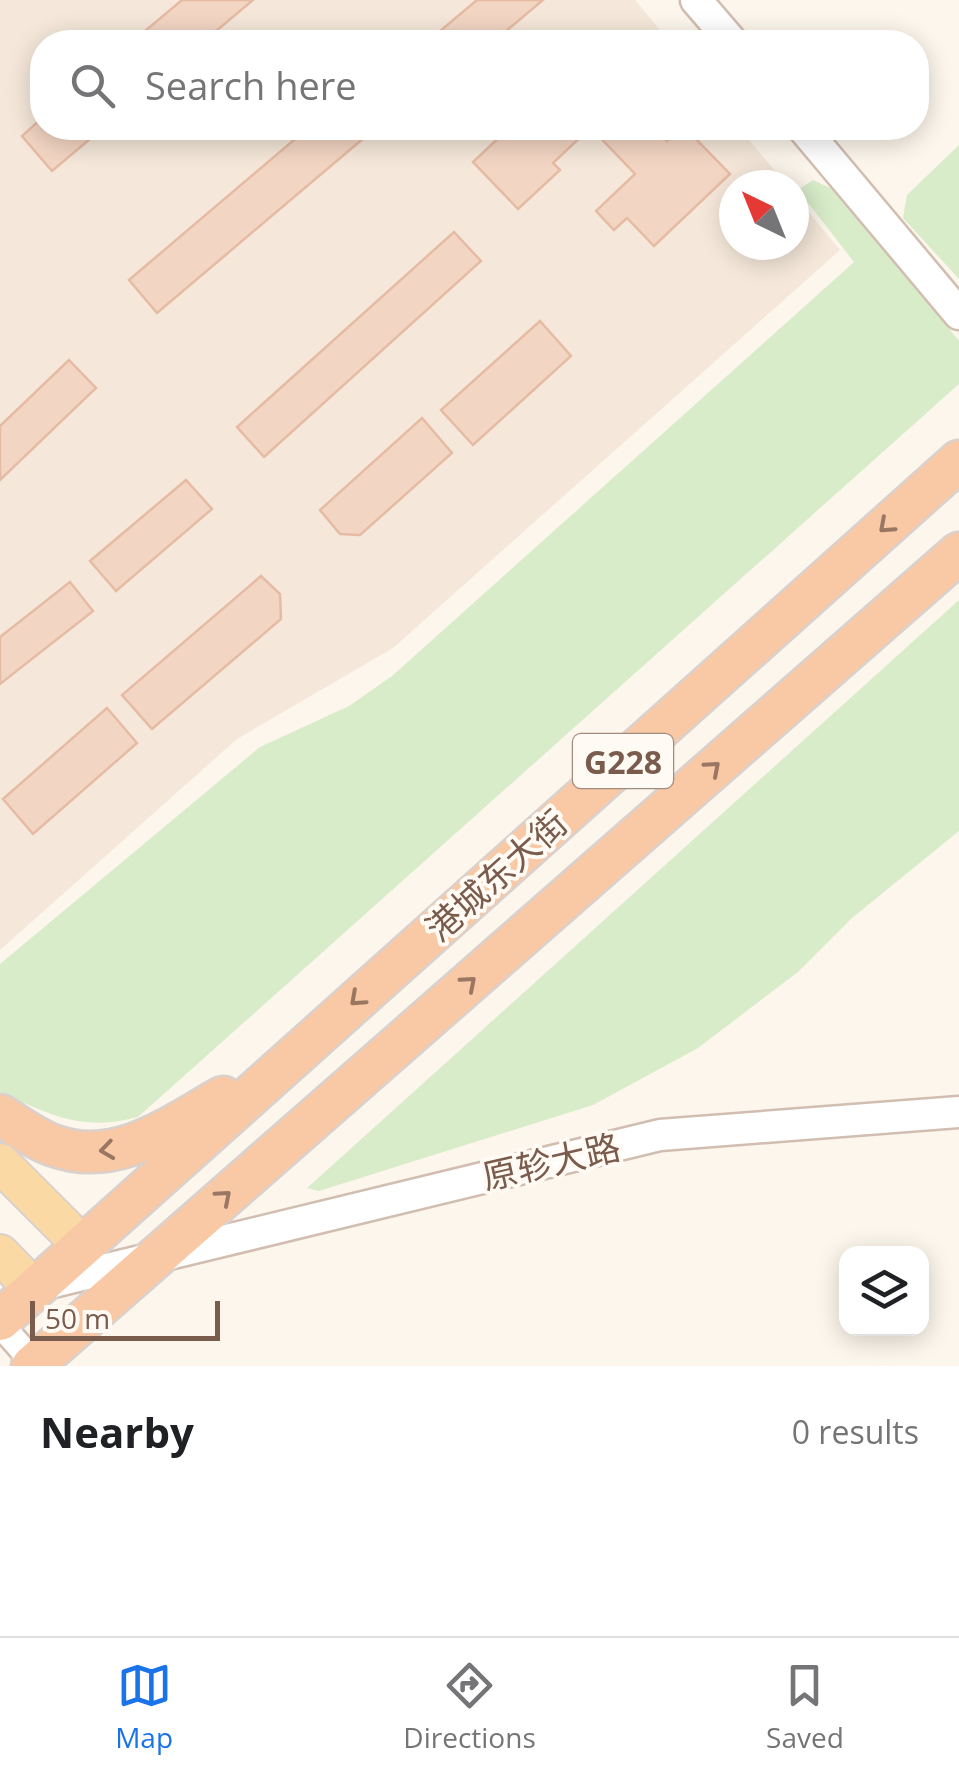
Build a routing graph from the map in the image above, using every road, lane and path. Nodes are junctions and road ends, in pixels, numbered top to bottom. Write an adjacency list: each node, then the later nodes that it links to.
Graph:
1 (696, 0): 2 (street)
2 (722, 30)
3 (813, 140): 4 (street)
4 (959, 314)
5 (959, 461): 7 (highway, 港城东大街 / G228, one-way to 7)
6 (959, 552): 13 (highway, 港城东大街, one-way to 6)
7 (287, 1061): 9 (highway, one-way to 9); 11 (highway, 港城东大街 / G228)
8 (959, 1112): 13 (street, 原轸大路)
9 (0, 1116)
10 (0, 1162): 11 (main road)
11 (82, 1245): 14 (highway, 港城东大街 / G228)
12 (0, 1254): 14 (main road)
13 (151, 1261): 14 (street, 原轸大路); 16 (highway, 港城东大街)
14 (32, 1287): 15 (highway, G228)
15 (0, 1322): 16 (street)
16 (35, 1365)

